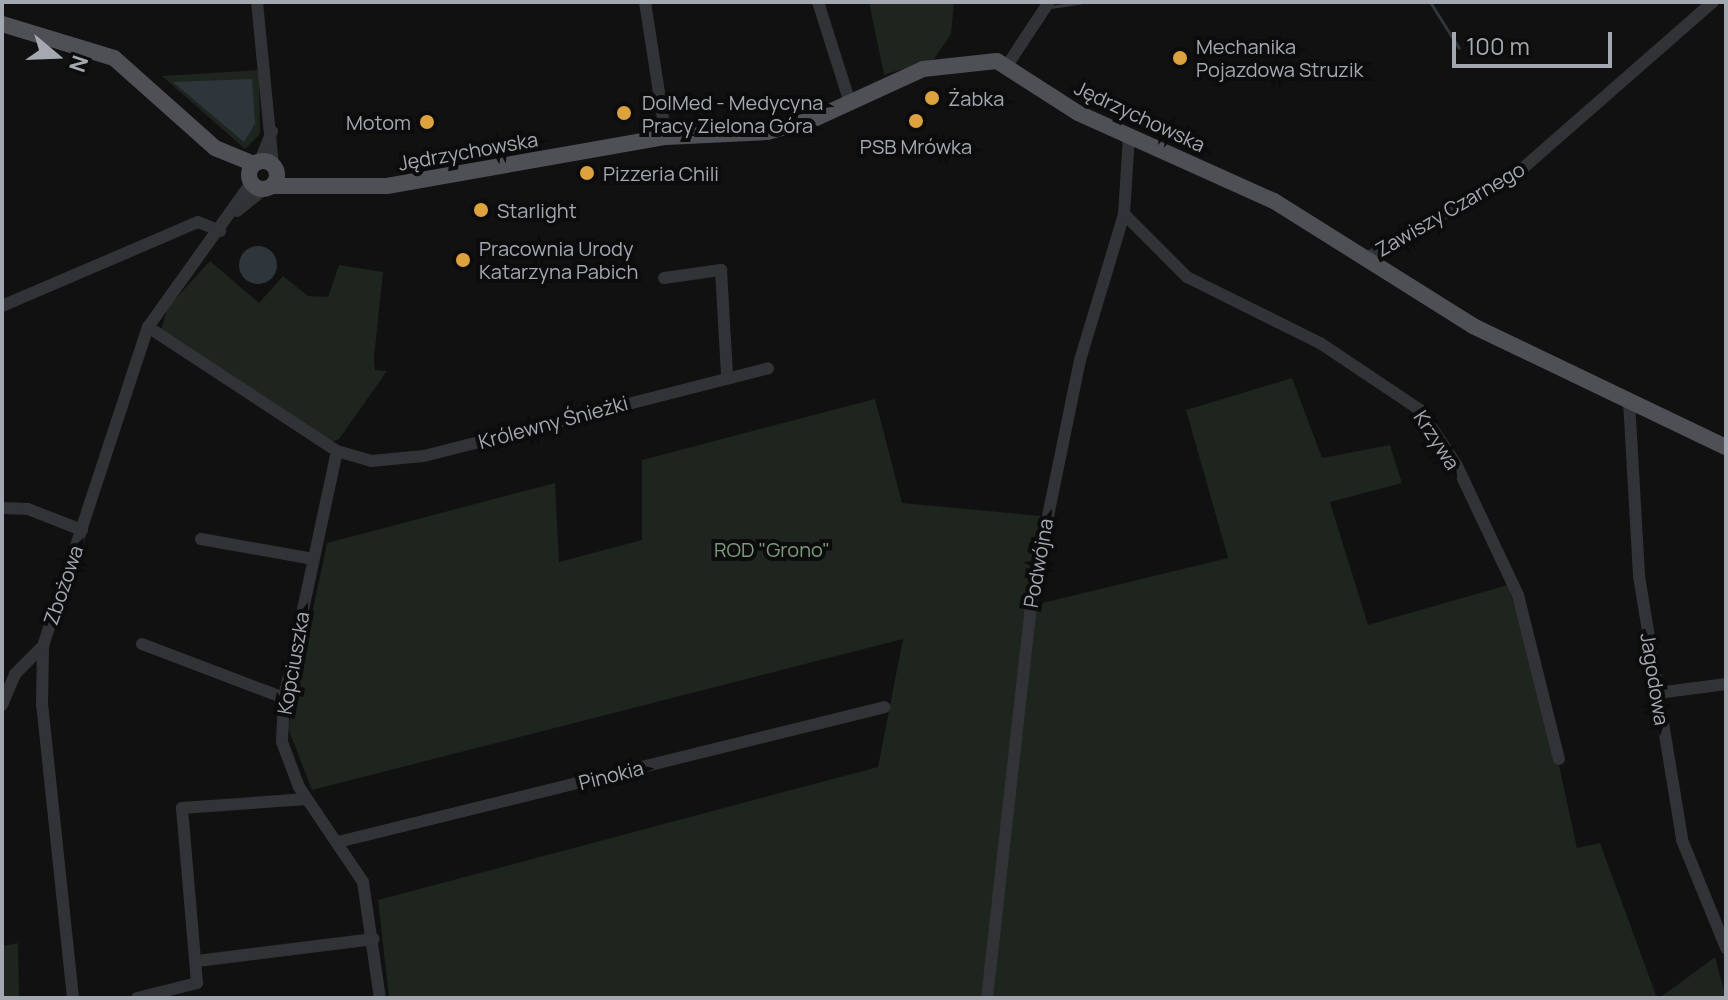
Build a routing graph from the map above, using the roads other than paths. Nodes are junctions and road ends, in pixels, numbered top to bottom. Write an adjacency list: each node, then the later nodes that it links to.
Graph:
1 (257, 2): 11 (street)
2 (645, 2): 9 (street)
3 (818, 2): 8 (street)
4 (1049, 2): 7 (street)
5 (1713, 2): 14 (street, Zawiszy Czarnego)
6 (2, 24): 11 (main road, Jędrzychowska)
7 (1008, 64): 8 (main road, Jędrzychowska); 10 (main road, Jędrzychowska)
8 (850, 103): 9 (main road, Jędrzychowska)
9 (666, 137): 11 (main road, Jędrzychowska)
10 (1129, 137): 12 (street, Podwójna); 14 (main road, Jędrzychowska)
11 (262, 175): 13 (street, Zbożowa)
12 (1124, 214): 34 (street, Krzywa); 43 (street, Podwójna)
13 (220, 231): 16 (street); 17 (street, Zbożowa)
14 (1367, 258): 20 (main road, Jędrzychowska)
15 (664, 278): 19 (street)
16 (2, 306)
17 (148, 327): 22 (street, Królewny Śnieżki); 24 (street, Zbożowa)
18 (768, 368): 19 (street, Królewny Śnieżki)
19 (727, 375): 22 (street, Królewny Śnieżki)
20 (1629, 401): 21 (main road, Jędrzychowska); 30 (street, Jagodowa)
21 (1726, 447)
22 (337, 451): 26 (street, Kopciuszka)
23 (2, 508): 24 (street)
24 (82, 530): 28 (street, Zbożowa)
25 (201, 539): 26 (street)
26 (313, 559): 32 (street, Kopciuszka)
27 (142, 644): 32 (street)
28 (43, 646): 31 (street); 40 (street, Zbożowa)
29 (1726, 684): 30 (street)
30 (1657, 693): 38 (street, Jagodowa)
31 (3, 697)
32 (284, 698): 35 (street, Kopciuszka)
33 (885, 707): 36 (street, Pinokia)
34 (1559, 759)
35 (307, 799): 36 (street, Kopciuszka); 39 (street)
36 (338, 842): 37 (street, Kopciuszka)
37 (374, 939): 39 (street); 42 (street, Kopciuszka)
38 (1726, 948)
39 (197, 961): 41 (street)
40 (73, 998)
41 (137, 998)
42 (380, 998)
43 (987, 998)

